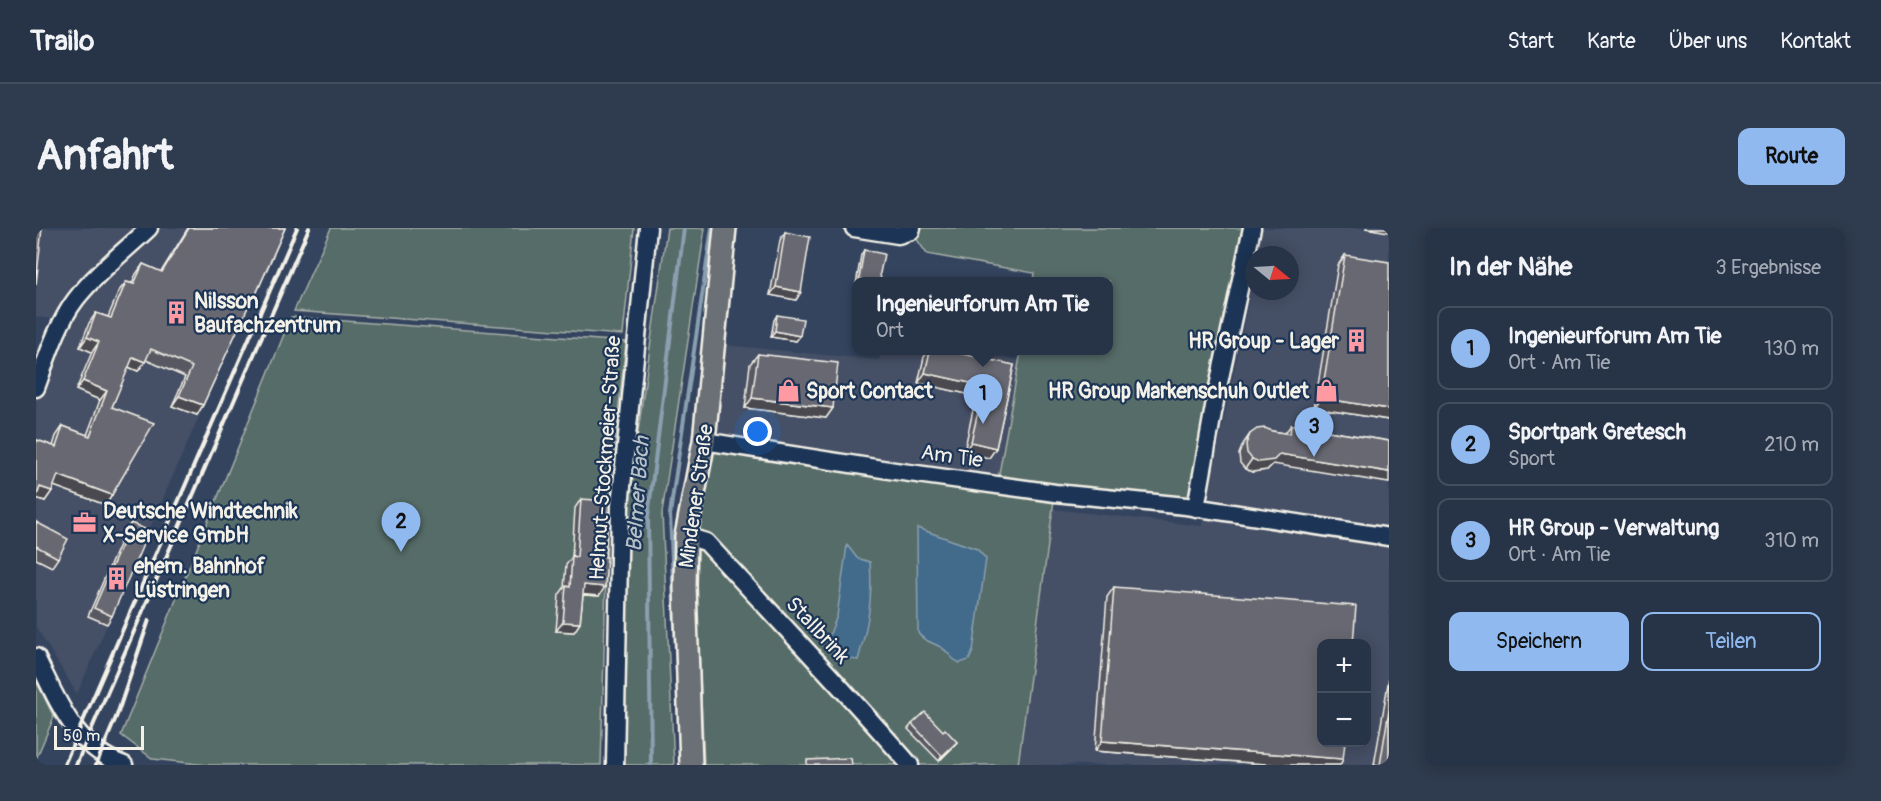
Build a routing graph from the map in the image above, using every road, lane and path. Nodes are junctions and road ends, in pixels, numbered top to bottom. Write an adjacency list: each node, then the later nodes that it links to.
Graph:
1 (150, 228): 7 (street)
2 (648, 228): 14 (street, Helmut-Stockmeier-Straße)
3 (725, 228): 8 (main road, Mindener Straße)
4 (854, 228): 6 (street)
5 (1252, 228): 9 (street)
6 (912, 230)
7 (36, 388)
8 (704, 441): 9 (street, Am Tie); 10 (main road, Mindener Straße)
9 (1196, 508): 11 (street, Am Tie)
10 (686, 536): 15 (main road, Mindener Straße); 16 (street, Stallbrink)
11 (1389, 537)
12 (36, 657): 13 (street)
13 (123, 765)
14 (615, 765)
15 (692, 765)
16 (910, 765)

